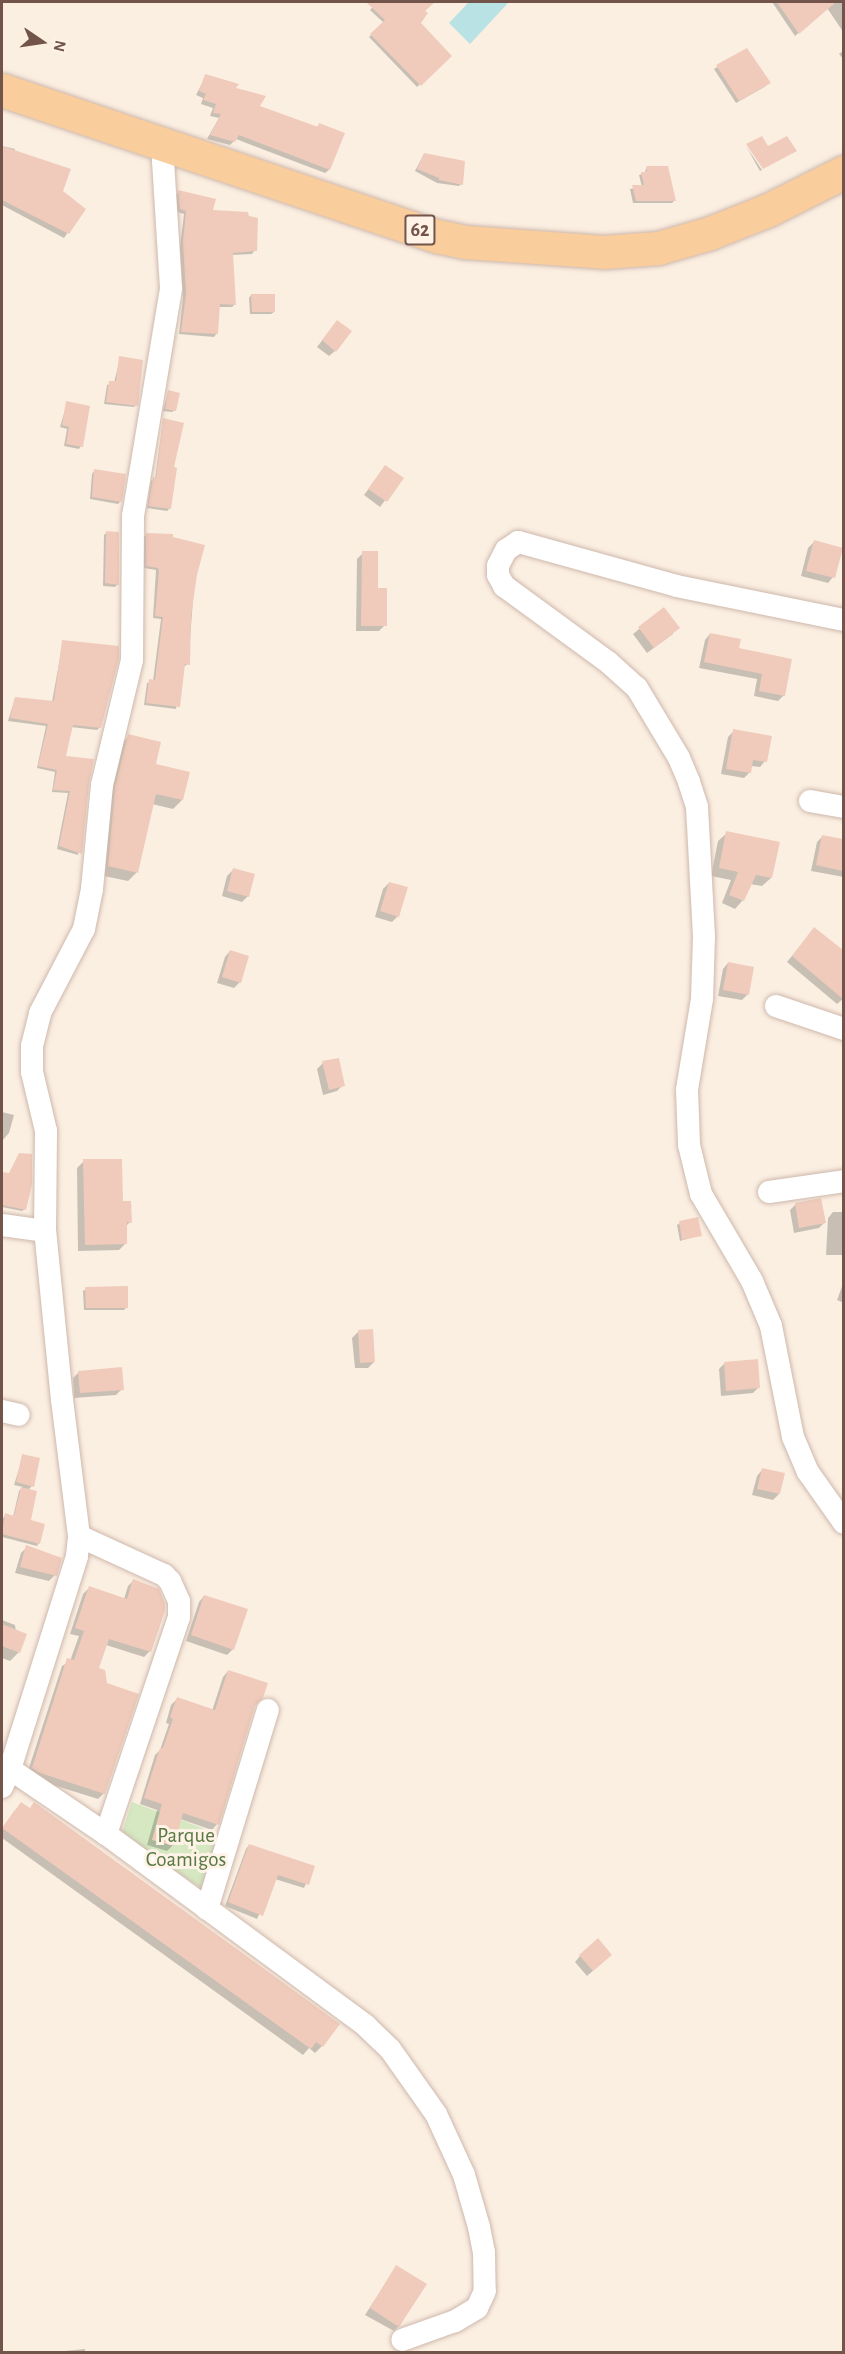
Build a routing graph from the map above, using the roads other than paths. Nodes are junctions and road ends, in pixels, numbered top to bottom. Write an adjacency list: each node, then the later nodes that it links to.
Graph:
1 (2, 90): 2 (main road, 62)
2 (162, 146): 3 (main road, 62); 12 (street)
3 (843, 172)
4 (843, 620): 13 (street)
5 (810, 801): 6 (street)
6 (843, 807)
7 (776, 1006): 8 (street)
8 (843, 1029)
9 (843, 1181): 10 (street)
10 (769, 1192)
11 (2, 1225): 12 (street)
12 (45, 1231): 14 (street)
13 (840, 1514)
14 (79, 1536): 16 (street); 17 (street)
15 (268, 1710): 18 (street)
16 (6, 1778): 17 (street)
17 (106, 1834): 18 (street)
18 (207, 1909): 19 (street)
19 (402, 2340)

